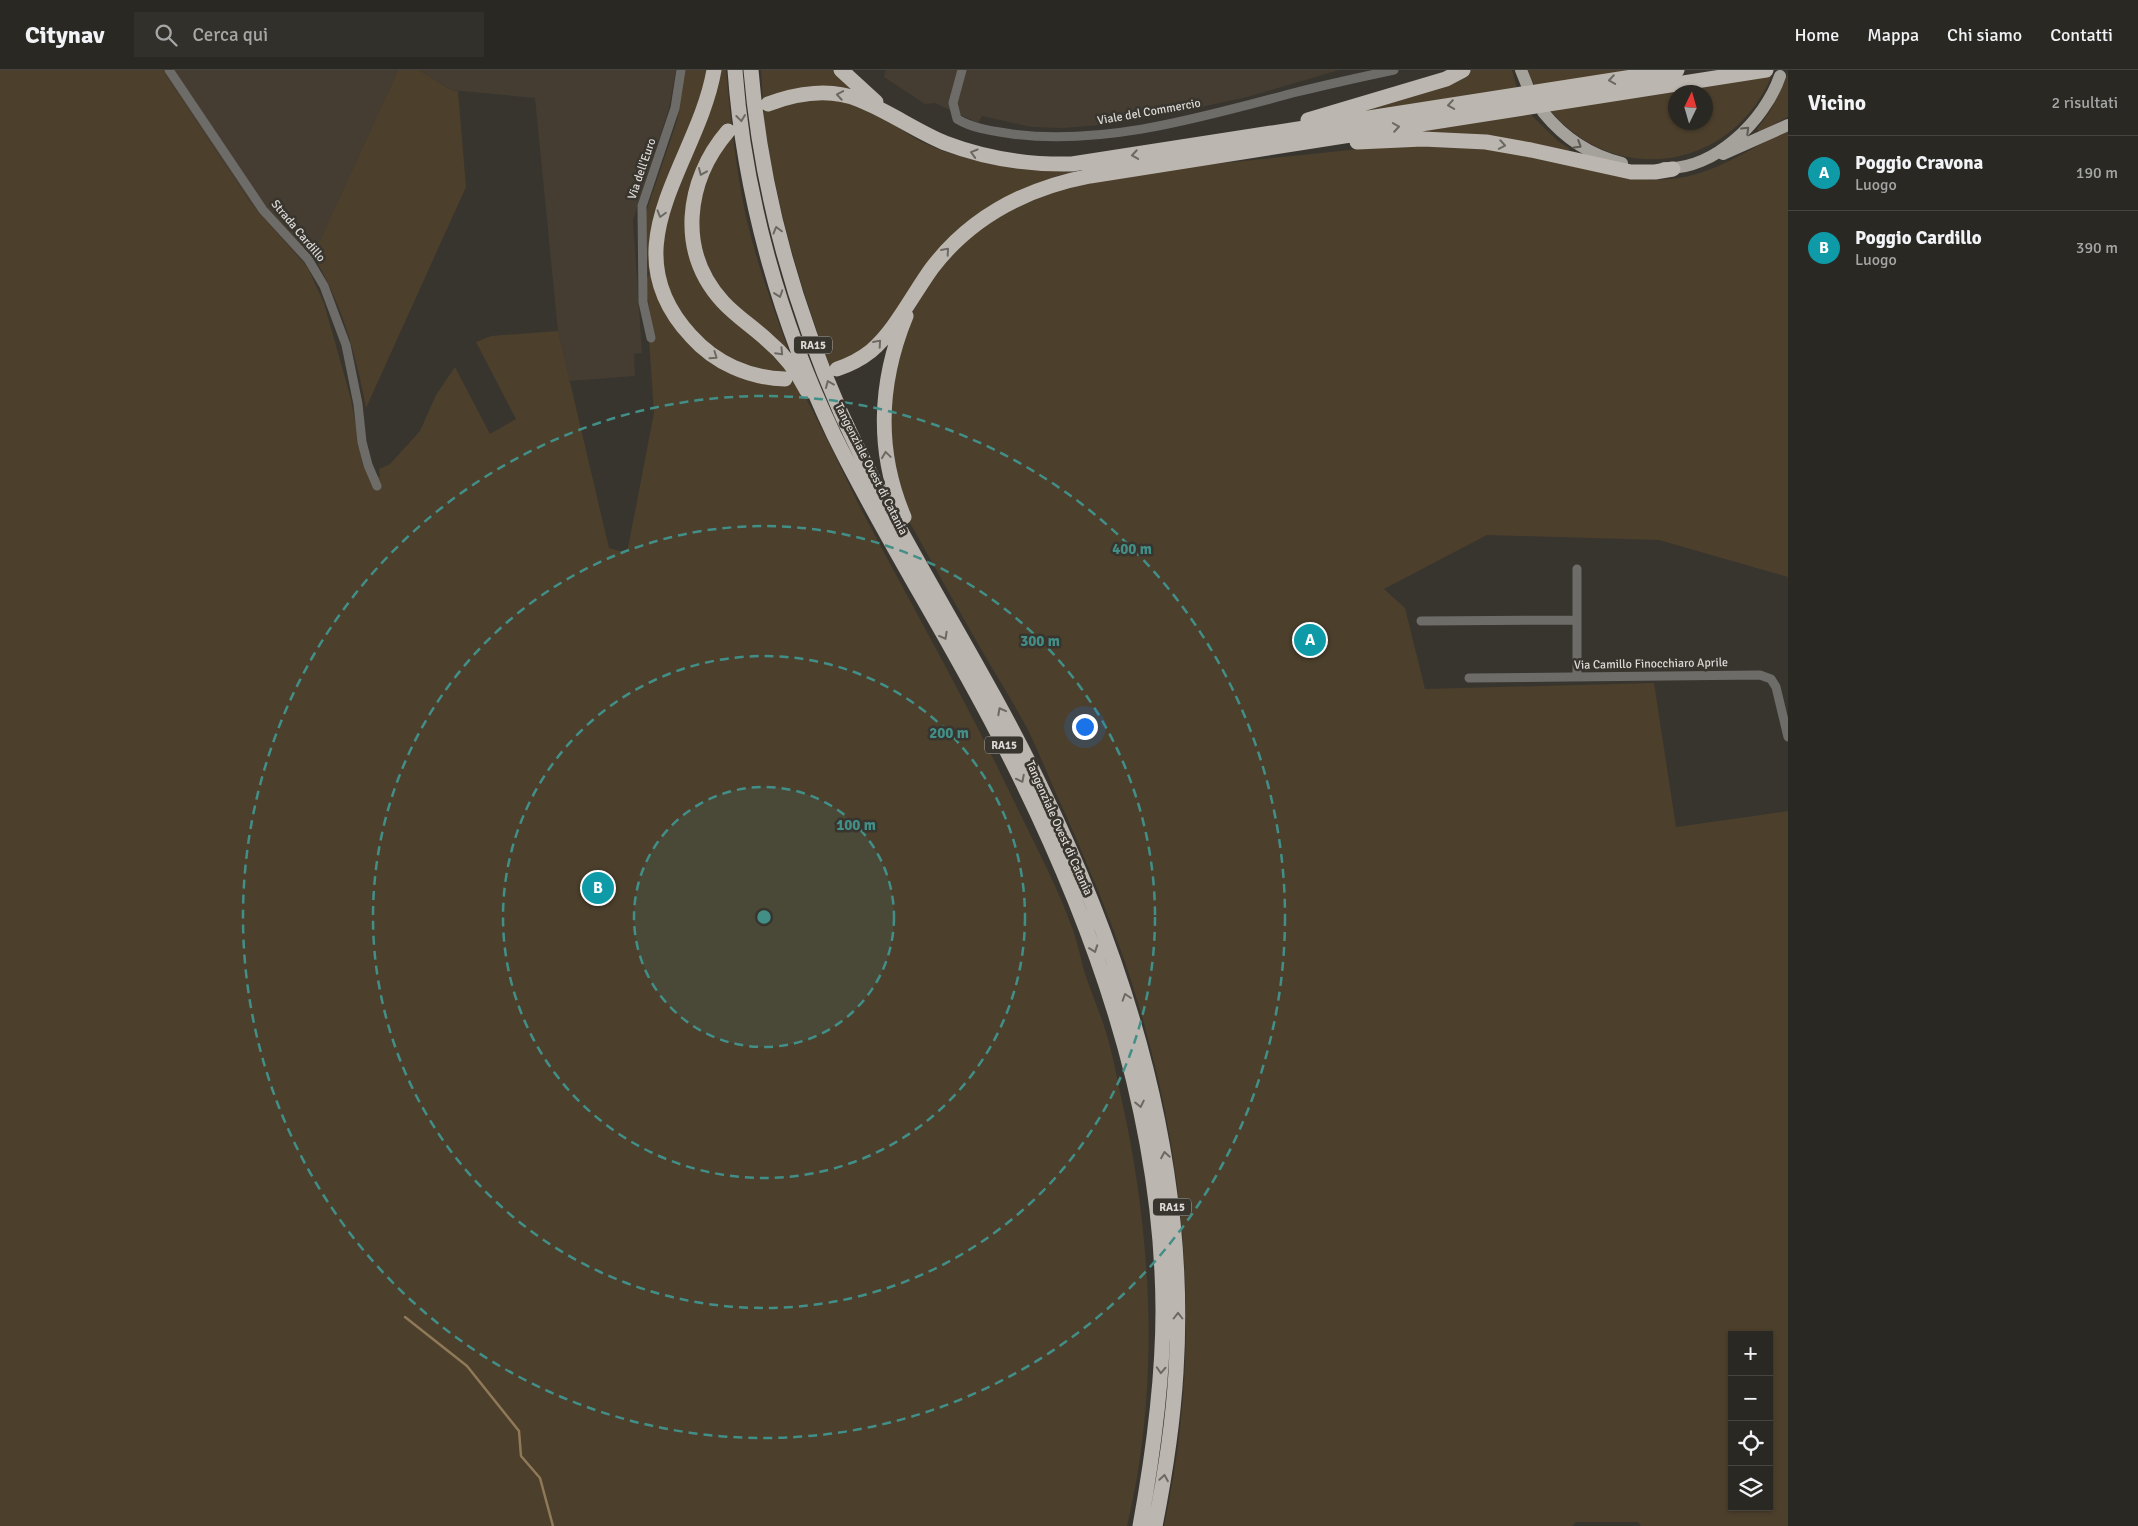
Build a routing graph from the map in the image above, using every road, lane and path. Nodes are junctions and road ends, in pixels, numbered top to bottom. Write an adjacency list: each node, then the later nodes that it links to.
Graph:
1 (169, 70): 28 (street, Strada Cardillo)
2 (681, 70): 25 (street, Via dell'Euro)
3 (714, 70): 27 (highway, one-way to 27)
4 (735, 70): 30 (highway, Tangenziale Ovest di Catania / RA15, one-way to 30)
5 (751, 70): 31 (highway, Tangenziale Ovest di Catania / RA15, one-way to 5)
6 (841, 70): 17 (highway)
7 (962, 70): 8 (street, Viale del Commercio)
8 (1394, 70)
9 (1463, 70): 20 (highway)
10 (1521, 70): 14 (main road)
11 (1677, 70): 20 (highway, one-way to 20)
12 (1766, 70): 21 (highway, one-way to 12)
13 (1780, 76): 22 (main road, one-way to 13)
14 (1527, 85)
15 (768, 104): 17 (highway, one-way to 15)
16 (1543, 112): 23 (main road, one-way to 23)
17 (901, 122): 20 (highway, one-way to 17)
18 (1788, 125): 22 (main road)
19 (728, 131): 30 (highway, one-way to 30)
20 (1168, 150)
21 (1192, 159): 23 (highway, one-way to 23); 24 (highway, one-way to 21)
22 (1696, 162): 23 (main road)
23 (1673, 169)
24 (917, 290): 26 (highway, one-way to 24); 31 (highway, one-way to 24)
25 (651, 338)
26 (838, 370)
27 (785, 379)
28 (377, 486)
29 (1577, 569): 32 (street)
30 (921, 593): 37 (highway, Tangenziale Ovest di Catania / RA15, one-way to 37)
31 (939, 599): 38 (highway, Tangenziale Ovest di Catania / RA15, one-way to 31)
32 (1576, 620): 33 (street); 34 (street)
33 (1421, 621)
34 (1577, 677): 35 (street, Via Camillo Finocchiaro Aprile); 36 (street, Via Camillo Finocchiaro Aprile)
35 (1469, 678)
36 (1788, 737)
37 (1140, 1526)
38 (1155, 1526)

